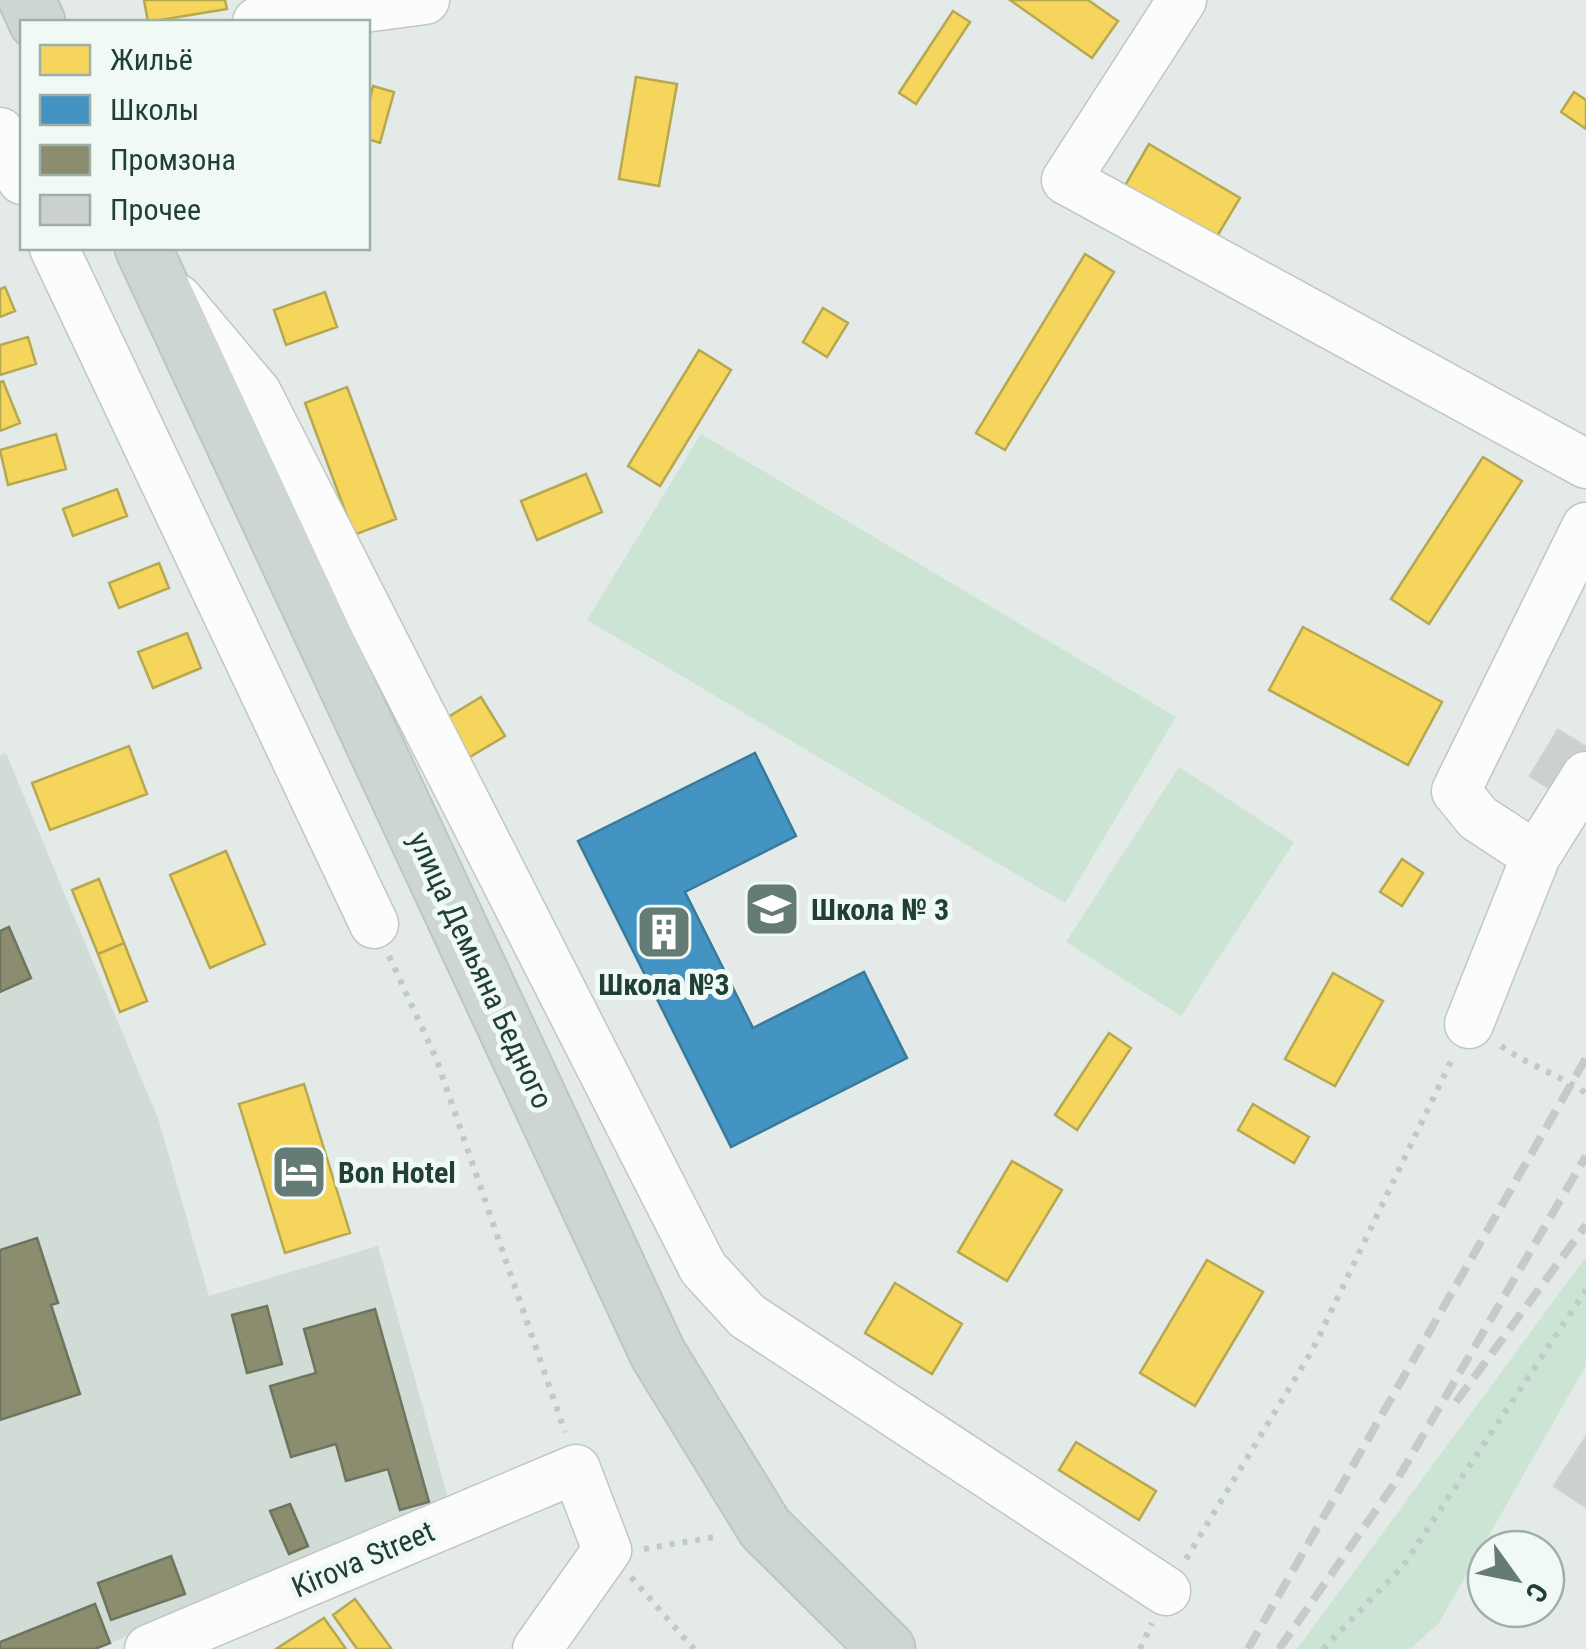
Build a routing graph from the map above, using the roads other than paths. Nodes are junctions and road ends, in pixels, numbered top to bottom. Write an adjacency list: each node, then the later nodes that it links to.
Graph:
1 (425, 0): 3 (street)
2 (1182, 0): 8 (street)
3 (272, 20)
4 (0, 132): 5 (street)
5 (20, 176)
6 (55, 250): 12 (street)
7 (148, 258): 14 (street); 17 (main road, улица Демьяна Бедного)
8 (1586, 464)
9 (1586, 527): 11 (street)
10 (1586, 776): 11 (street)
11 (1536, 856): 13 (street)
12 (374, 924)
13 (1470, 1024)
14 (1166, 1591)
15 (149, 1649): 16 (street, Kirova Street)
16 (537, 1649)
17 (886, 1649)

